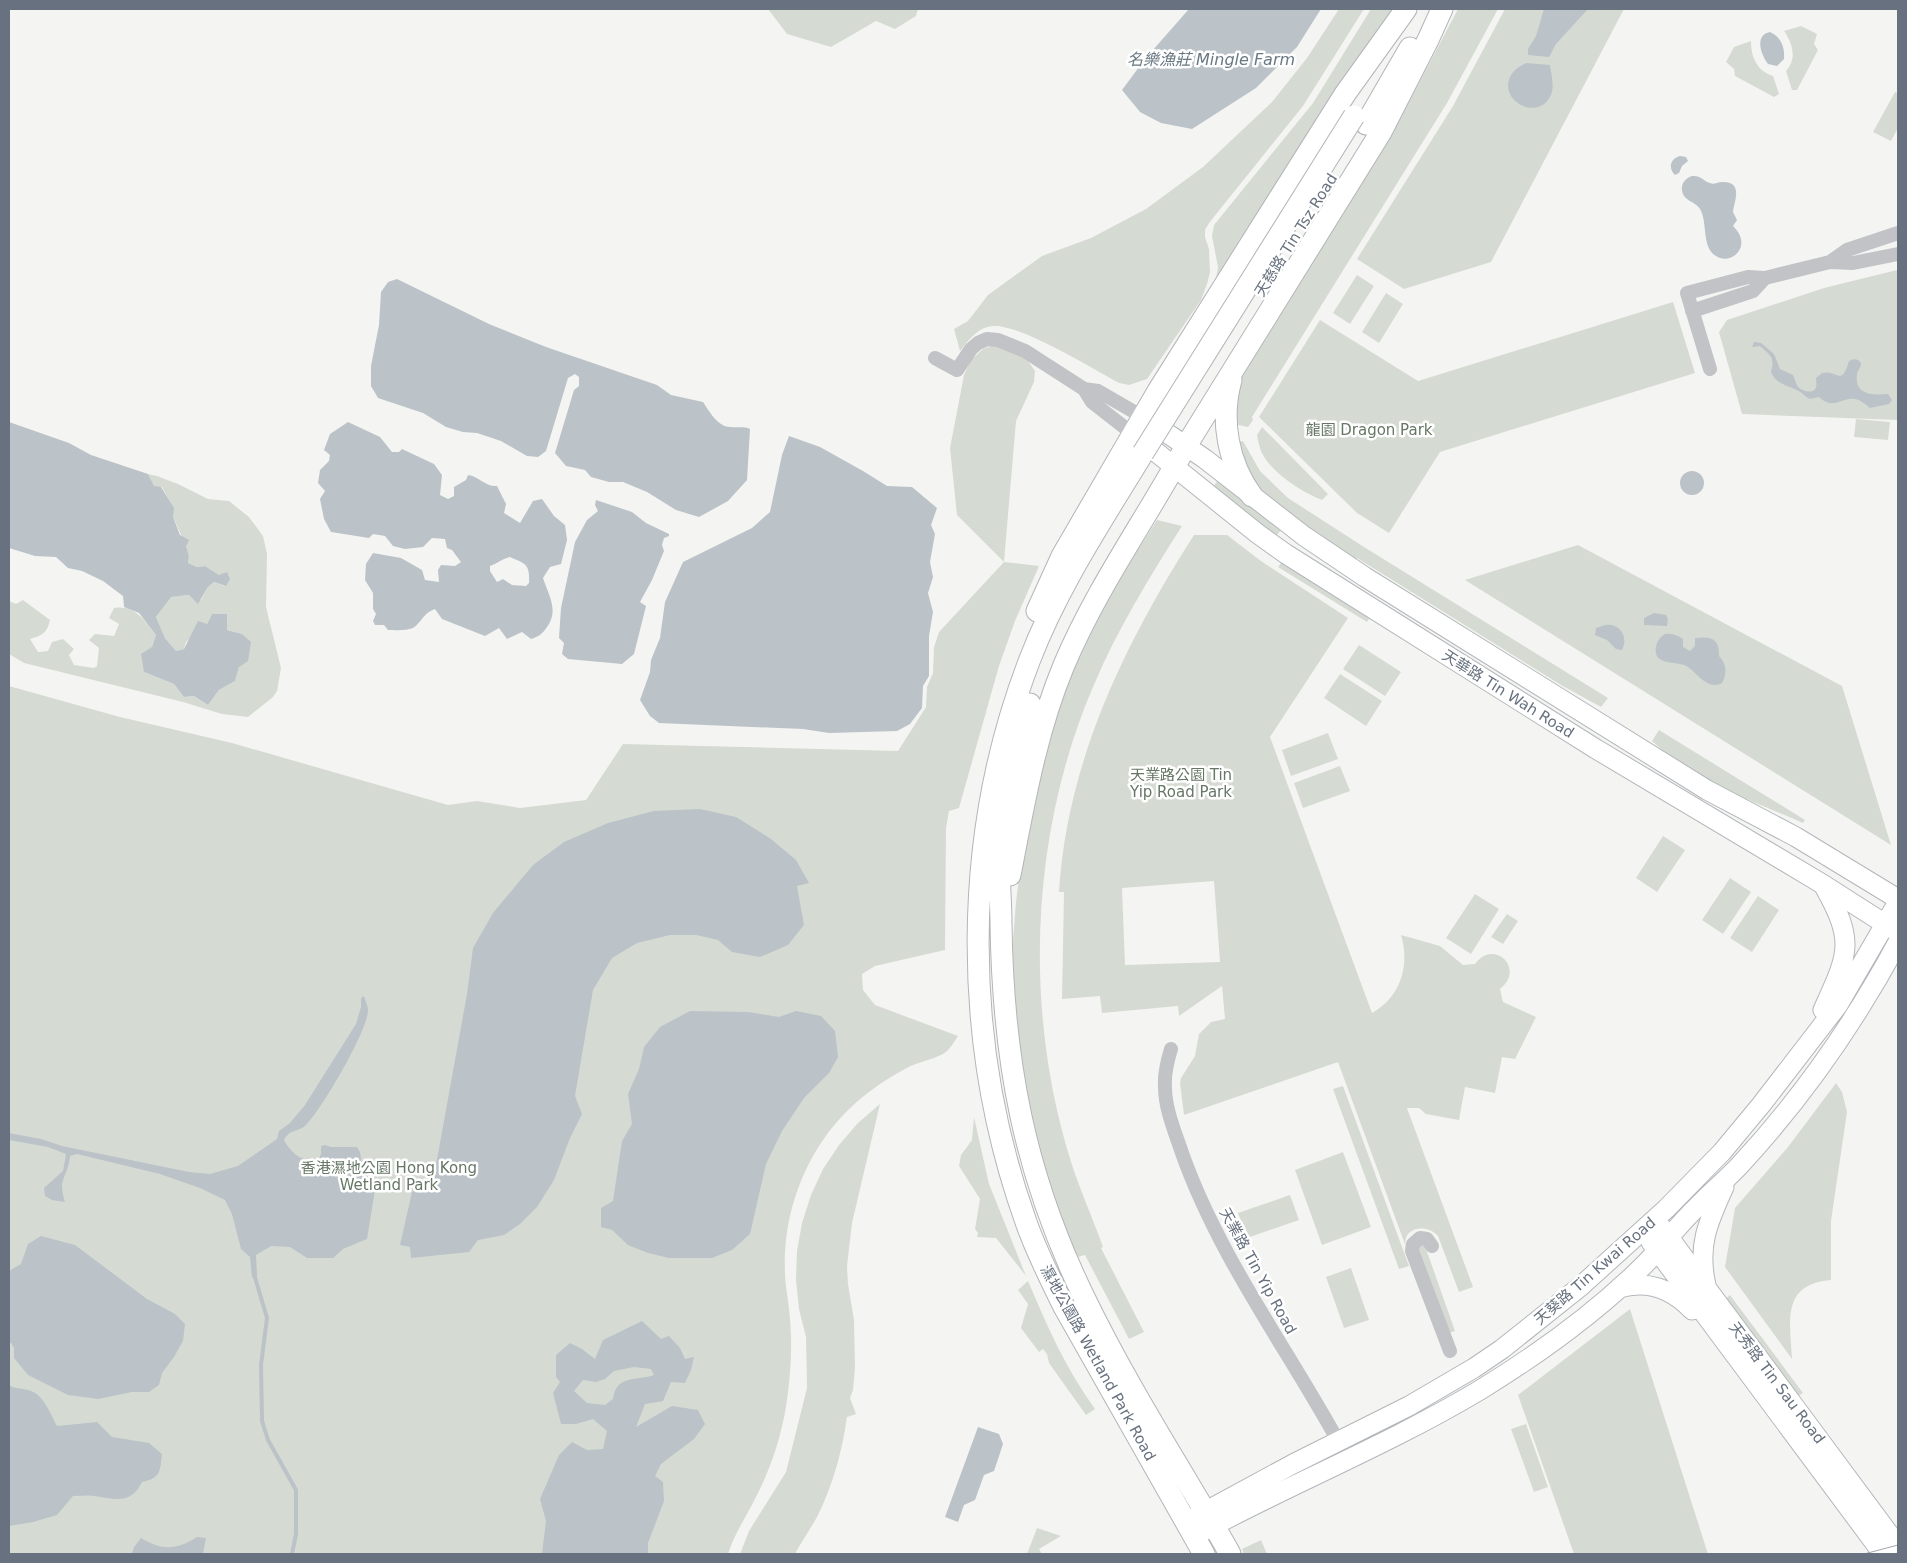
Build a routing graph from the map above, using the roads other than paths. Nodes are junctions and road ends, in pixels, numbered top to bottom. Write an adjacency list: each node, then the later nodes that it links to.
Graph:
1 (1406, 9): 15 (main road)
2 (1415, 9): 5 (main road, 天慈路 Tin Tsz Road)
3 (1437, 9): 5 (main road, 天慈路 Tin Tsz Road)
4 (1442, 9): 12 (main road)
5 (1360, 120): 17 (main road, 天慈路 Tin Tsz Road, bridge)
6 (1898, 233): 8 (street)
7 (1898, 254): 8 (street)
8 (1830, 262): 9 (street)
9 (1765, 278): 10 (street); 10 (street)
10 (1692, 311): 13 (street)
11 (935, 358): 14 (street)
12 (1237, 364): 16 (main road); 19 (main road)
13 (1710, 369)
14 (1084, 389): 15 (street); 15 (street)
15 (1138, 426): 16 (street, 天華路 Tin Wah Road); 18 (street, 天華路 Tin Wah Road); 21 (main road)
16 (1186, 446): 18 (main road); 19 (street, 天華路 Tin Wah Road)
17 (1149, 456): 20 (main road, 濕地公園路 Wetland Park Road)
18 (1174, 467): 22 (street, 天華路 Tin Wah Road); 24 (main road)
19 (1252, 496): 23 (street, 天華路 Tin Wah Road)
20 (1010, 748): 21 (main road, 濕地公園路 Wetland Park Road); 24 (main road, 濕地公園路 Wetland Park Road)
21 (986, 824): 39 (main road, 濕地公園路 Wetland Park Road)
22 (1824, 885): 25 (street, 天華路 Tin Wah Road); 27 (street)
23 (1898, 900): 25 (street, 天葵路 Tin Kwai Road)
24 (1001, 922): 38 (main road, 濕地公園路 Wetland Park Road)
25 (1892, 928): 27 (street, 天葵路 Tin Kwai Road)
26 (1898, 942): 29 (street, 天葵路 Tin Kwai Road)
27 (1811, 1039): 30 (street, 天葵路 Tin Kwai Road)
28 (1170, 1049): 37 (street, 天業路 Tin Yip Road)
29 (1728, 1178): 31 (street, 天葵路 Tin Kwai Road); 34 (street)
30 (1649, 1225): 31 (street, 天秀路 Tin Sau Road); 37 (street, 天葵路 Tin Kwai Road)
31 (1664, 1244): 33 (street, 天葵路 Tin Kwai Road); 34 (street, 天秀路 Tin Sau Road); 36 (street, 天秀路 Tin Sau Road)
32 (1432, 1246): 35 (street)
33 (1619, 1288): 36 (street); 38 (street, 天葵路 Tin Kwai Road)
34 (1707, 1289): 40 (street, 天秀路 Tin Sau Road)
35 (1450, 1351)
36 (1739, 1360): 43 (street, 天秀路 Tin Sau Road)
37 (1338, 1441): 38 (street, 天葵路 Tin Kwai Road)
38 (1211, 1514): 39 (street, 天葵路 Tin Kwai Road); 42 (main road)
39 (1190, 1529): 41 (main road, 濕地公園路 Wetland Park Road)
40 (1898, 1546)
41 (1204, 1554)
42 (1230, 1554)
43 (1883, 1554)

